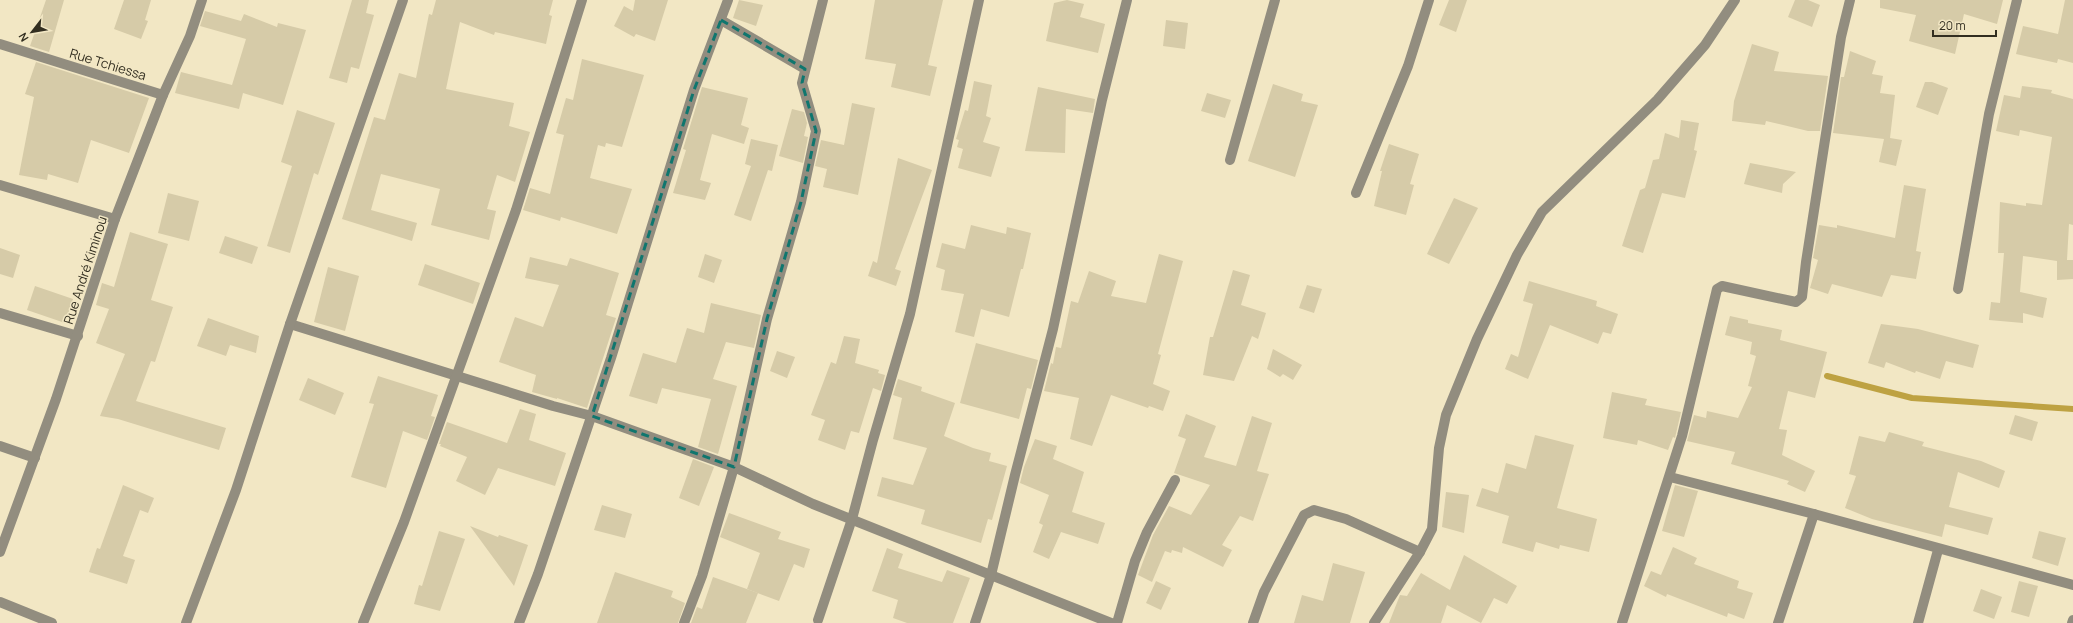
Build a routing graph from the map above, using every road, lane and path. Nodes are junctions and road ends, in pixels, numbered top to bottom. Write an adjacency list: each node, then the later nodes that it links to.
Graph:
1 (202, 0): 16 (street, Rue André Kiminou)
2 (402, 0): 23 (street)
3 (582, 0): 25 (street)
4 (728, 0): 13 (street)
5 (823, 0): 15 (street)
6 (979, 0): 33 (street)
7 (1127, 0): 37 (street)
8 (1275, 0): 17 (street)
9 (1429, 0): 19 (street)
10 (1735, 0): 36 (street)
11 (1850, 0): 30 (street)
12 (2017, 0): 21 (street)
13 (721, 20): 15 (street); 26 (street)
14 (0, 44): 16 (street, Rue Tchiessa)
15 (805, 68): 29 (street)
16 (163, 95): 20 (street, Rue André Kiminou)
17 (1230, 160)
18 (0, 184): 20 (street)
19 (1356, 193)
20 (115, 219): 24 (street, Rue André Kiminou)
21 (1958, 288)
22 (0, 313): 24 (street)
23 (290, 324): 25 (street); 42 (street)
24 (78, 336): 28 (street, Rue André Kiminou)
25 (456, 376): 26 (street); 43 (street)
26 (592, 416): 29 (street); 44 (street)
27 (0, 446): 28 (street)
28 (35, 458): 35 (street, Rue André Kiminou)
29 (734, 467): 33 (street); 45 (street)
30 (1670, 477): 32 (street); 51 (street)
31 (1175, 480): 48 (street)
32 (1814, 514): 34 (street); 52 (street)
33 (852, 519): 37 (street); 40 (street)
34 (1938, 550): 38 (street); 53 (street)
35 (0, 552)
36 (1420, 552): 49 (street); 50 (street)
37 (991, 575): 46 (street); 47 (street)
38 (2073, 585)
39 (0, 602): 41 (street)
40 (818, 620)
41 (52, 623)
42 (186, 623)
43 (363, 623)
44 (519, 623)
45 (684, 623)
46 (975, 623)
47 (1111, 623)
48 (1117, 623)
49 (1252, 623)
50 (1374, 623)
51 (1622, 623)
52 (1778, 623)
53 (1918, 623)

